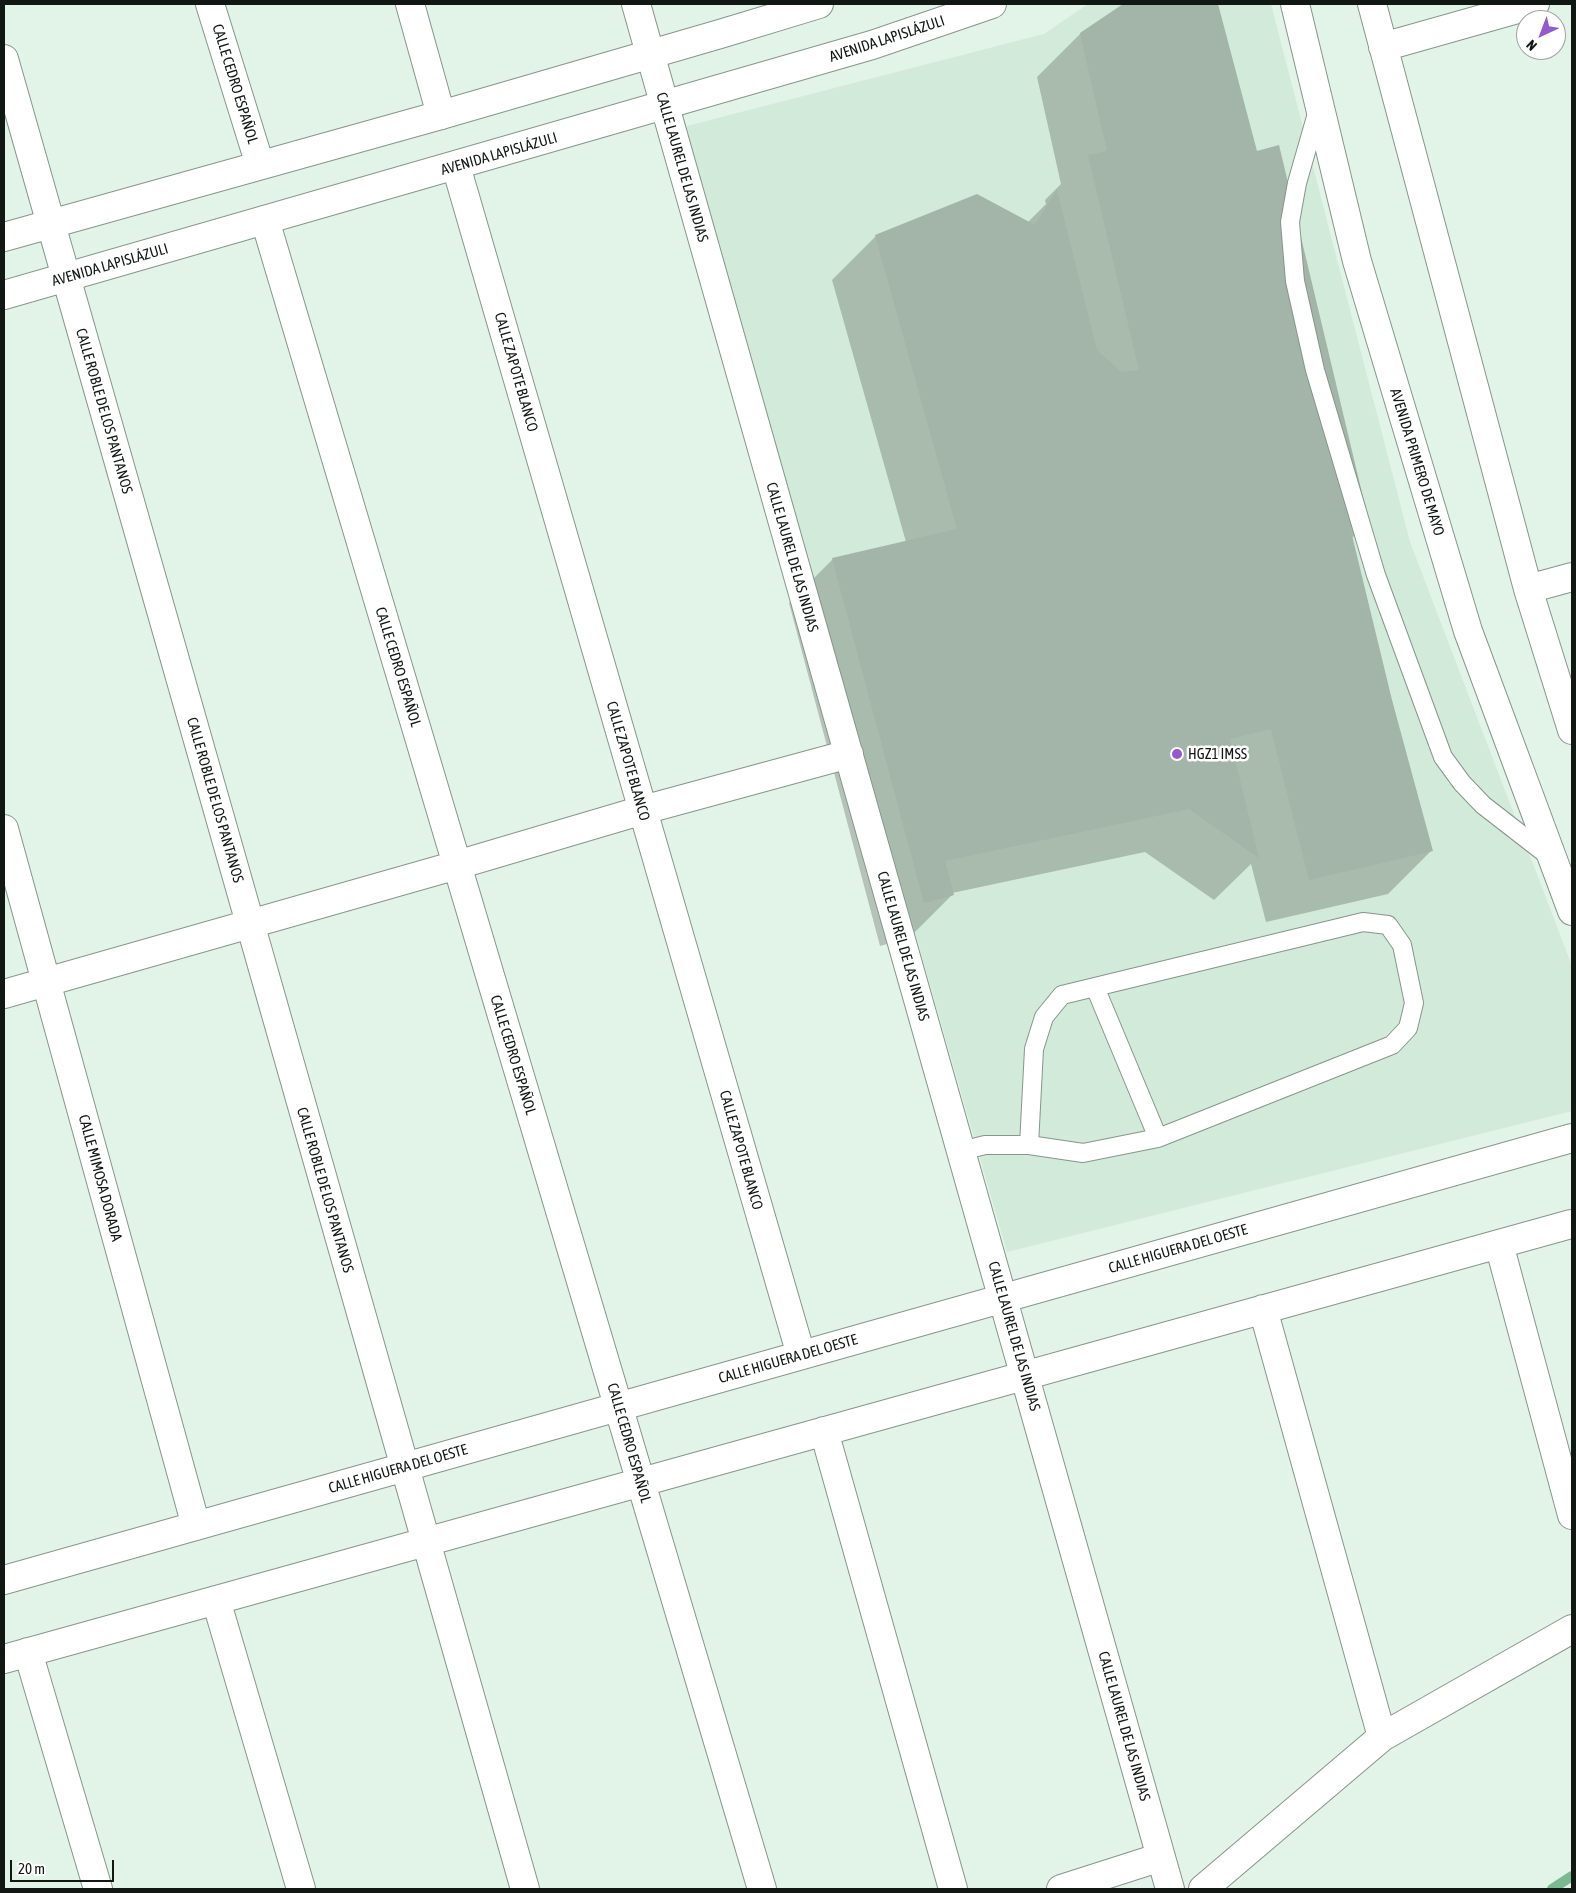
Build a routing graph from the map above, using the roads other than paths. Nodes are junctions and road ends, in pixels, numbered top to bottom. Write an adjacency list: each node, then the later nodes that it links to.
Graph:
1 (210, 4): 15 (street, CALLE CEDRO ESPAÑOL)
2 (410, 4): 14 (street)
3 (636, 4): 10 (street, CALLE LAUREL DE LAS INDIAS)
4 (818, 4): 10 (street)
5 (992, 4): 13 (street, AVENIDA LAPISLÁZULI)
6 (1295, 4): 12 (street, AVENIDA PRIMERO DE MAYO)
7 (1372, 4): 9 (street)
8 (1535, 4): 9 (street)
9 (1383, 47): 23 (street)
10 (650, 54): 13 (street, CALLE LAUREL DE LAS INDIAS); 14 (street)
11 (4, 59): 18 (street, CALLE ROBLE DE LOS PANTANOS)
12 (1320, 104): 28 (street, AVENIDA PRIMERO DE MAYO); 28 (lane)
13 (664, 106): 16 (street, AVENIDA LAPISLÁZULI); 25 (street, CALLE LAUREL DE LAS INDIAS)
14 (441, 115): 15 (street)
15 (260, 165): 18 (street)
16 (456, 166): 17 (street, AVENIDA LAPISLÁZULI); 26 (street, CALLE ZAPOTE BLANCO)
17 (264, 220): 20 (street, AVENIDA LAPISLÁZULI); 29 (street, CALLE CEDRO ESPAÑOL)
18 (51, 225): 19 (street); 20 (street, CALLE ROBLE DE LOS PANTANOS)
19 (4, 237)
20 (66, 278): 21 (street, AVENIDA LAPISLÁZULI); 31 (street, CALLE ROBLE DE LOS PANTANOS)
21 (4, 296)
22 (1572, 577): 23 (street)
23 (1528, 589): 24 (street)
24 (1572, 730)
25 (848, 754): 26 (street); 38 (street, CALLE LAUREL DE LAS INDIAS)
26 (643, 810): 29 (street); 43 (street, CALLE ZAPOTE BLANCO)
27 (4, 829): 32 (street, CALLE MIMOSA DORADA)
28 (1553, 859): 30 (street, AVENIDA PRIMERO DE MAYO)
29 (457, 866): 31 (street); 45 (street, CALLE CEDRO ESPAÑOL)
30 (1572, 911)
31 (250, 925): 32 (street); 47 (street, CALLE ROBLE DE LOS PANTANOS)
32 (46, 981): 34 (street); 50 (street, CALLE MIMOSA DORADA)
33 (1095, 987): 35 (lane); 35 (lane); 37 (lane)
34 (4, 994)
35 (1158, 1138): 37 (lane)
36 (1572, 1138): 41 (street, CALLE HIGUERA DEL OESTE)
37 (1029, 1145): 38 (lane)
38 (961, 1151): 41 (street, CALLE LAUREL DE LAS INDIAS)
39 (1571, 1224): 40 (street)
40 (1500, 1244): 42 (street); 49 (street)
41 (1003, 1299): 43 (street, CALLE HIGUERA DEL OESTE); 44 (street, CALLE LAUREL DE LAS INDIAS)
42 (1263, 1309): 44 (street); 56 (street)
43 (801, 1355): 45 (street, CALLE HIGUERA DEL OESTE)
44 (1025, 1376): 46 (street); 57 (street, CALLE LAUREL DE LAS INDIAS)
45 (618, 1406): 47 (street, CALLE HIGUERA DEL OESTE); 48 (street, CALLE CEDRO ESPAÑOL)
46 (824, 1431): 48 (street); 62 (street)
47 (404, 1467): 50 (street, CALLE HIGUERA DEL OESTE); 51 (street, CALLE ROBLE DE LOS PANTANOS)
48 (640, 1482): 51 (street); 61 (street, CALLE CEDRO ESPAÑOL)
49 (1572, 1514)
50 (196, 1526): 52 (street, CALLE HIGUERA DEL OESTE)
51 (426, 1542): 53 (street); 60 (street, CALLE ROBLE DE LOS PANTANOS)
52 (4, 1580)
53 (216, 1600): 55 (street); 59 (street)
54 (1572, 1629): 56 (street)
55 (16, 1655): 58 (street)
56 (1382, 1737): 65 (street)
57 (1161, 1857): 63 (street); 64 (street, CALLE LAUREL DE LAS INDIAS)
58 (98, 1889)
59 (301, 1889)
60 (525, 1889)
61 (762, 1889)
62 (953, 1889)
63 (1061, 1889)
64 (1170, 1889)
65 (1203, 1889)

